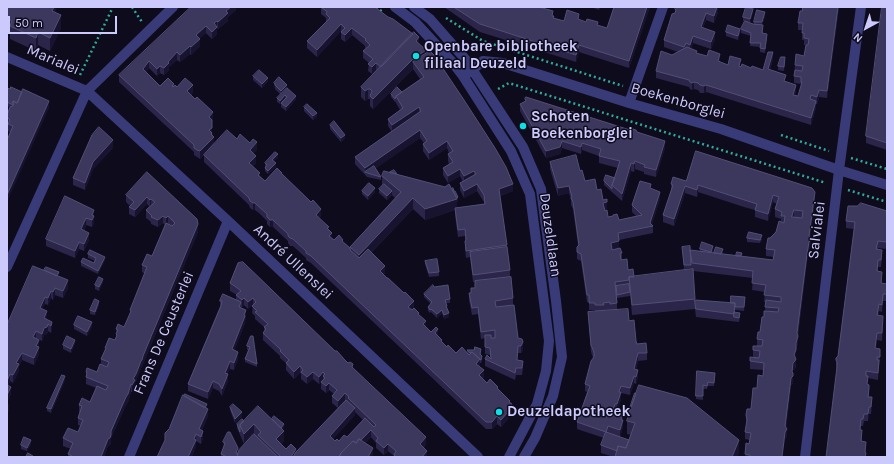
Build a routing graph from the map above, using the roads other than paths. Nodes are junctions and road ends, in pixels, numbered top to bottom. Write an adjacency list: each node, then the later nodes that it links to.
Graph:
1 (174, 7): 9 (street)
2 (395, 7): 8 (street, Deuzeldlaan)
3 (414, 7): 7 (street, Deuzeldlaan)
4 (663, 7): 10 (street)
5 (861, 7): 11 (street, Salvialei)
6 (7, 57): 9 (street, Marialei)
7 (472, 69): 8 (street, Boekenborglei); 10 (street, Boekenborglei); 18 (street, Deuzeldlaan)
8 (463, 76): 17 (street, Deuzeldlaan)
9 (87, 90): 13 (street, André Ullenslei); 14 (street)
10 (629, 103): 11 (street, Boekenborglei)
11 (839, 170): 12 (street, Boekenborglei); 19 (street, Salvialei)
12 (887, 185)
13 (228, 221): 15 (street, Frans De Ceusterlei); 16 (street, André Ullenslei)
14 (7, 267)
15 (129, 457)
16 (478, 457)
17 (509, 457)
18 (524, 457)
19 (805, 457)

